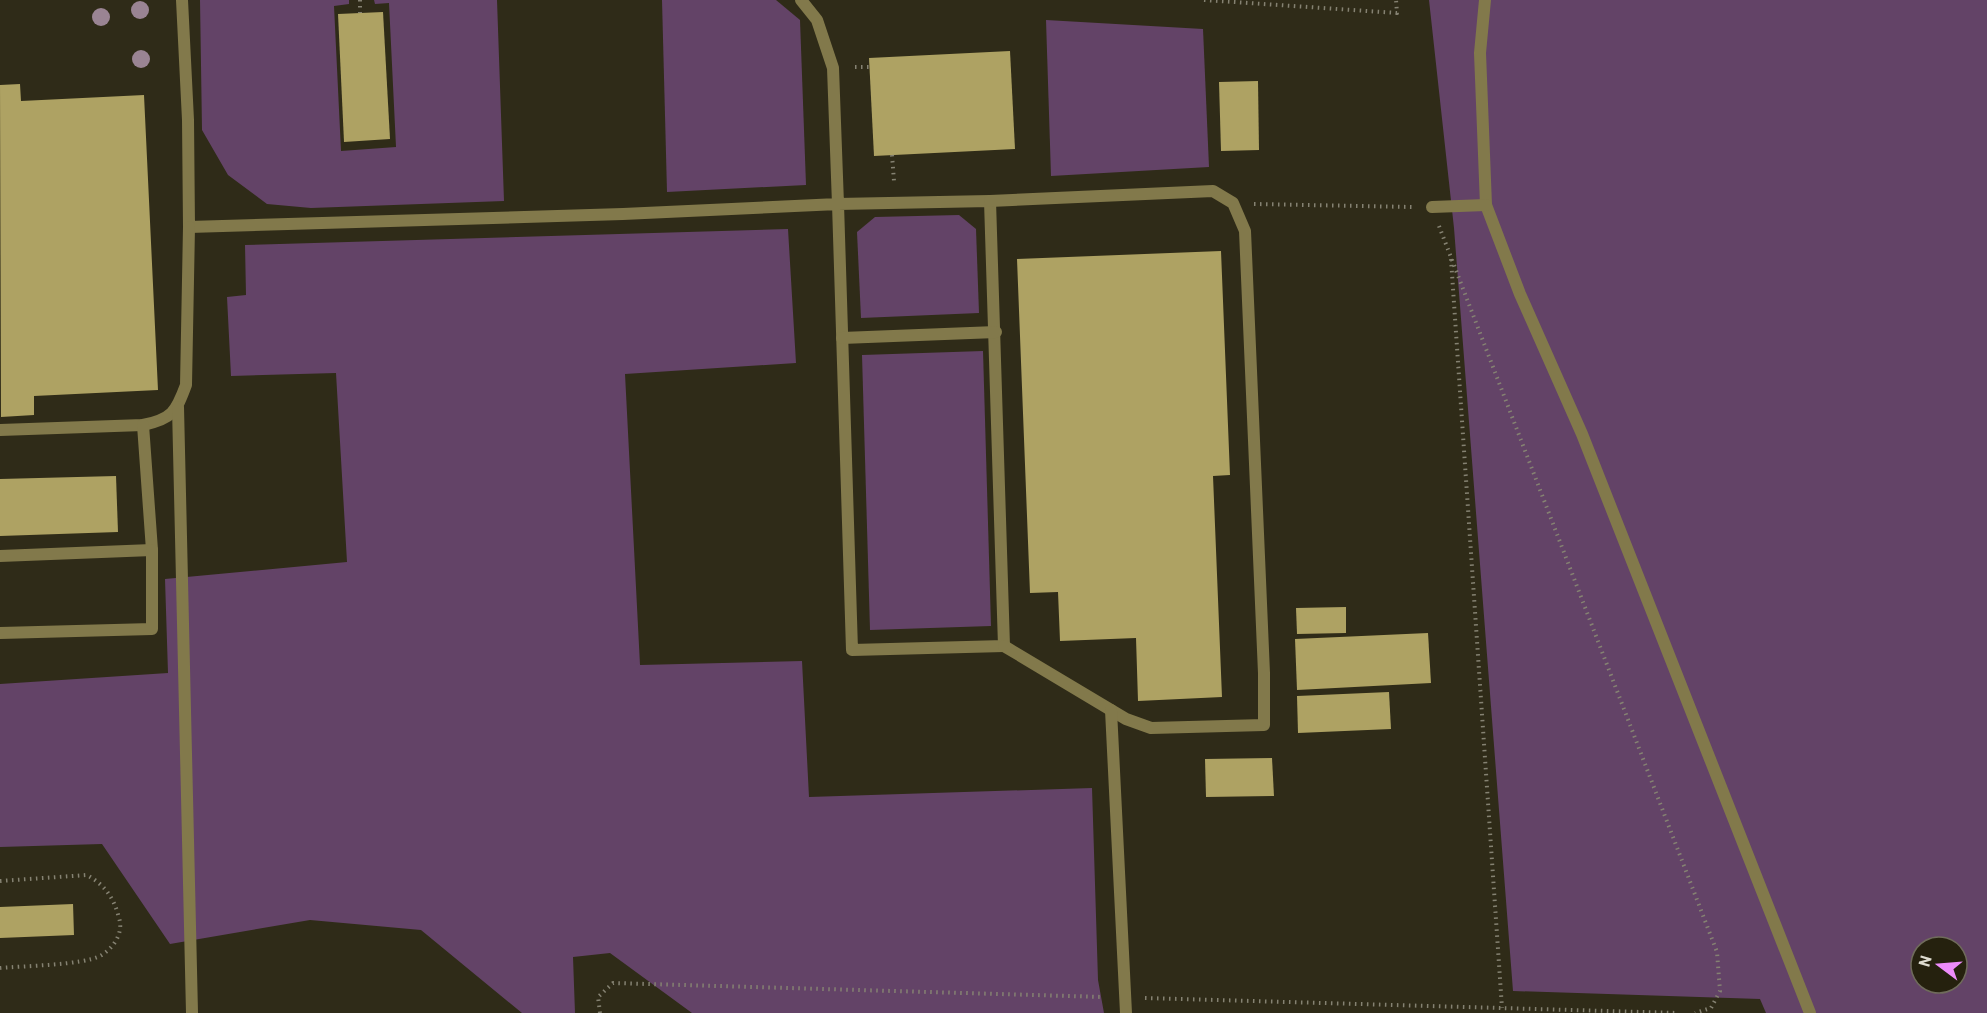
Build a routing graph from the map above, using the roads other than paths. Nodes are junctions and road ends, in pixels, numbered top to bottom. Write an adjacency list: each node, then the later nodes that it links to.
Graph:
1 (182, 0): 8 (street)
2 (801, 0): 5 (street)
3 (1485, 0): 6 (street)
4 (990, 201): 5 (street); 9 (street); 18 (street)
5 (838, 204): 8 (street); 10 (street)
6 (1486, 205): 7 (street); 21 (street)
7 (1432, 207)
8 (189, 227): 11 (street)
9 (996, 332): 10 (street); 17 (street)
10 (842, 338): 17 (street)
11 (178, 407): 12 (street); 19 (street)
12 (143, 425): 13 (street); 14 (street)
13 (0, 430)
14 (152, 550): 15 (street); 16 (street)
15 (0, 556)
16 (0, 633)
17 (1004, 645): 18 (street)
18 (1111, 710): 20 (street)
19 (192, 1013)
20 (1126, 1013)
21 (1810, 1013)

